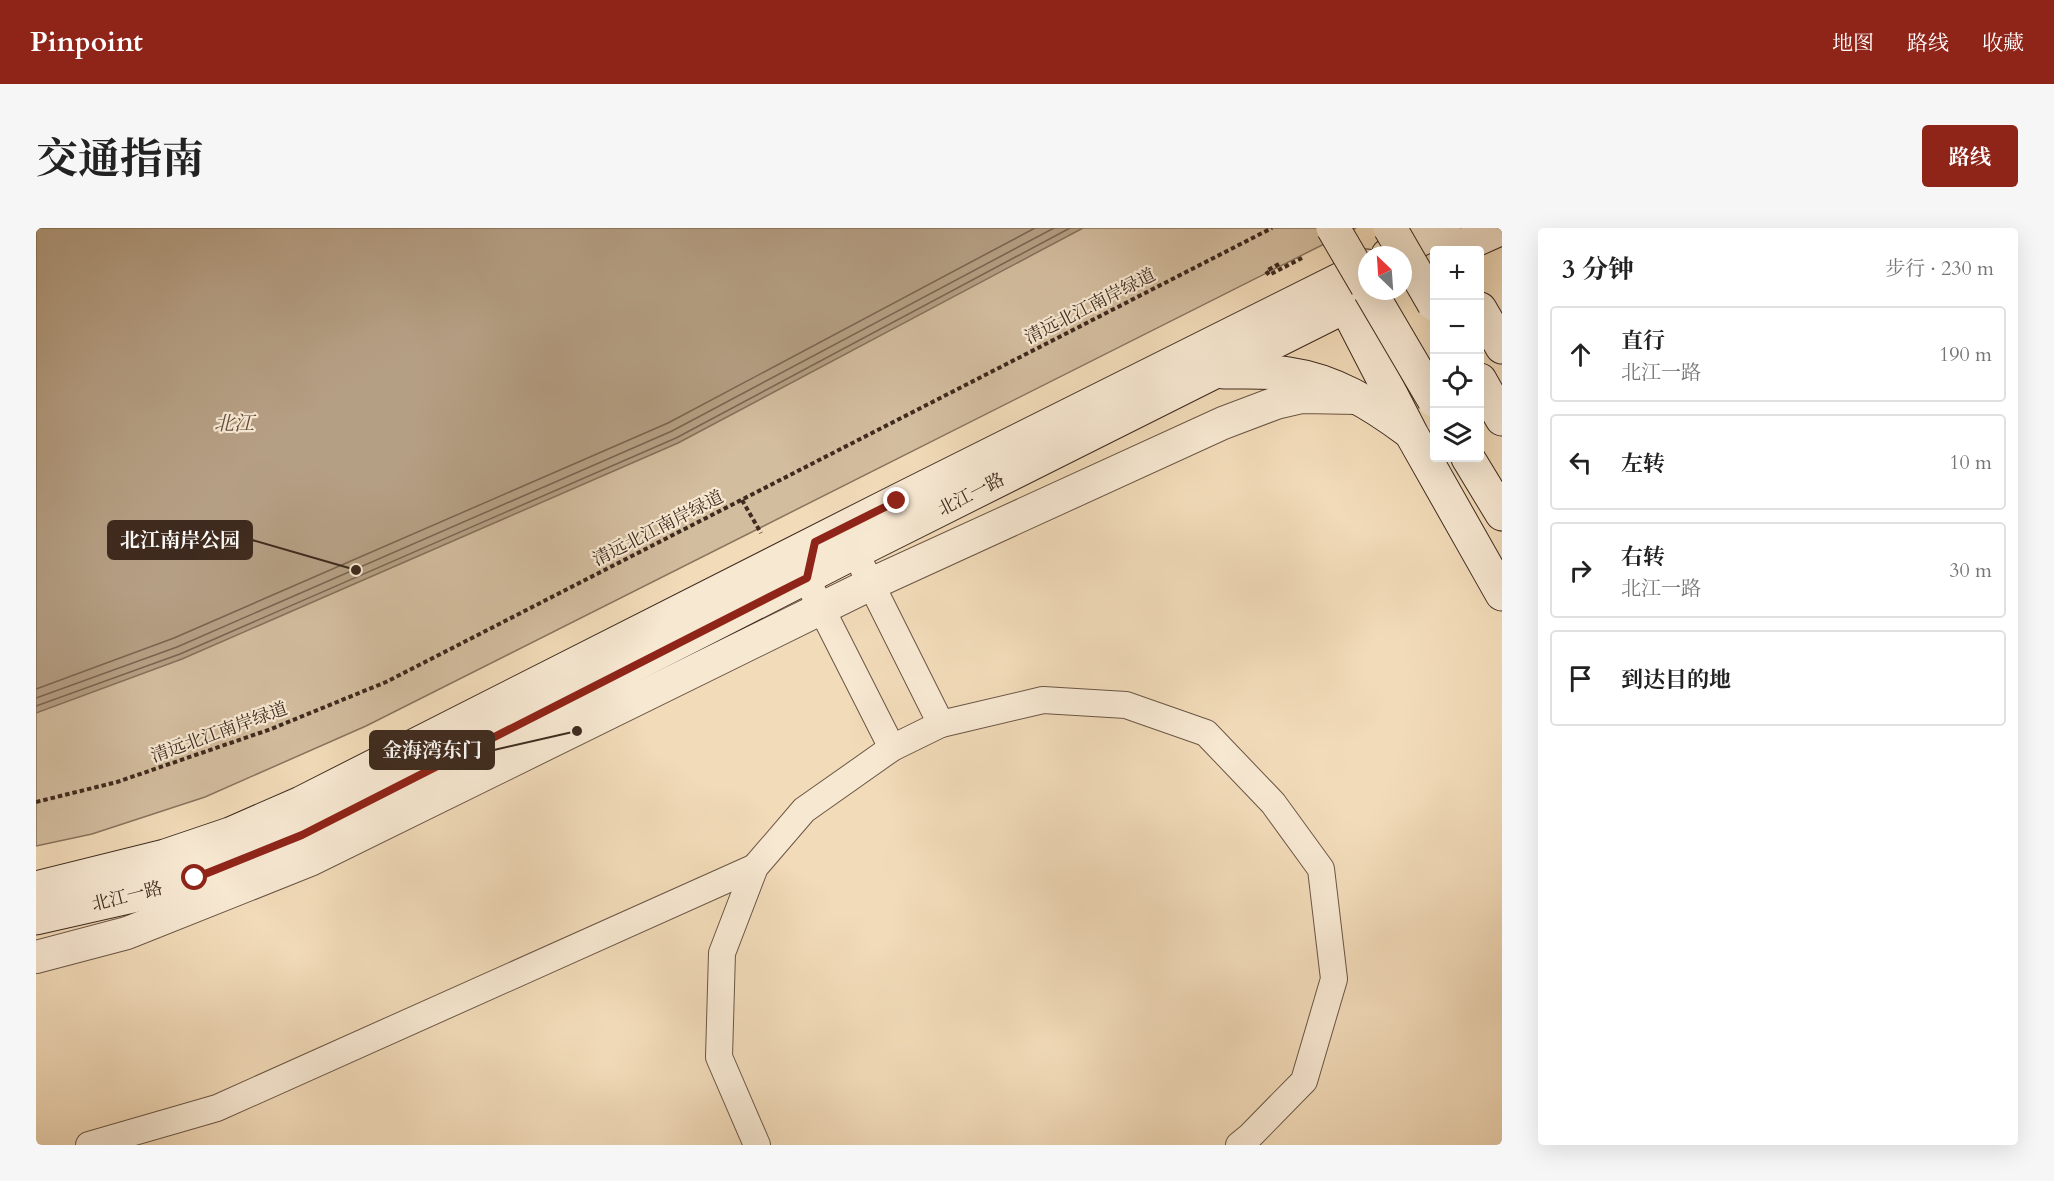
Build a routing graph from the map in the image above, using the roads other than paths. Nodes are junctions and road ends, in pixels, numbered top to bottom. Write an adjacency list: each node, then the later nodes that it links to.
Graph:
1 (1333, 228): 12 (main road, bridge)
2 (1390, 228): 16 (main road, bridge)
3 (1444, 228): 5 (main road)
4 (1502, 228): 6 (main road)
5 (1407, 246)
6 (1462, 246)
7 (1430, 254): 8 (main road)
8 (1412, 255)
9 (1430, 262): 11 (main road)
10 (1358, 270): 28 (main road, 北江一路)
11 (1412, 272)
12 (1358, 288)
13 (1358, 297): 19 (main road, 北江一路)
14 (1363, 300): 24 (main road)
15 (1364, 300): 21 (main road, bridge)
16 (1432, 300)
17 (1484, 317): 18 (main road)
18 (1502, 348)
19 (1213, 372): 22 (main road); 29 (main road, 北江一路)
20 (1484, 388): 23 (main road)
21 (1430, 394)
22 (1359, 398): 24 (main road); 32 (street, 北江一路)
23 (1502, 419)
24 (1412, 435): 33 (main road)
25 (1470, 462): 26 (main road)
26 (1502, 514)
27 (1502, 540): 31 (main road)
28 (815, 542): 29 (street); 30 (street); 38 (main road, 北江一路)
29 (855, 552): 30 (main road, 北江一路); 32 (street)
30 (807, 578): 34 (street); 39 (main road, 北江一路)
31 (1502, 582)
32 (871, 584): 34 (street, 北江一路); 35 (street)
33 (1502, 594)
34 (822, 609): 36 (street); 40 (street, 北江一路)
35 (941, 724): 36 (street); 43 (street)
36 (892, 748): 37 (street)
37 (755, 867): 41 (street); 42 (street)
38 (36, 888)
39 (36, 918)
40 (36, 957)
41 (89, 1145)
42 (757, 1145)
43 (1239, 1145)

